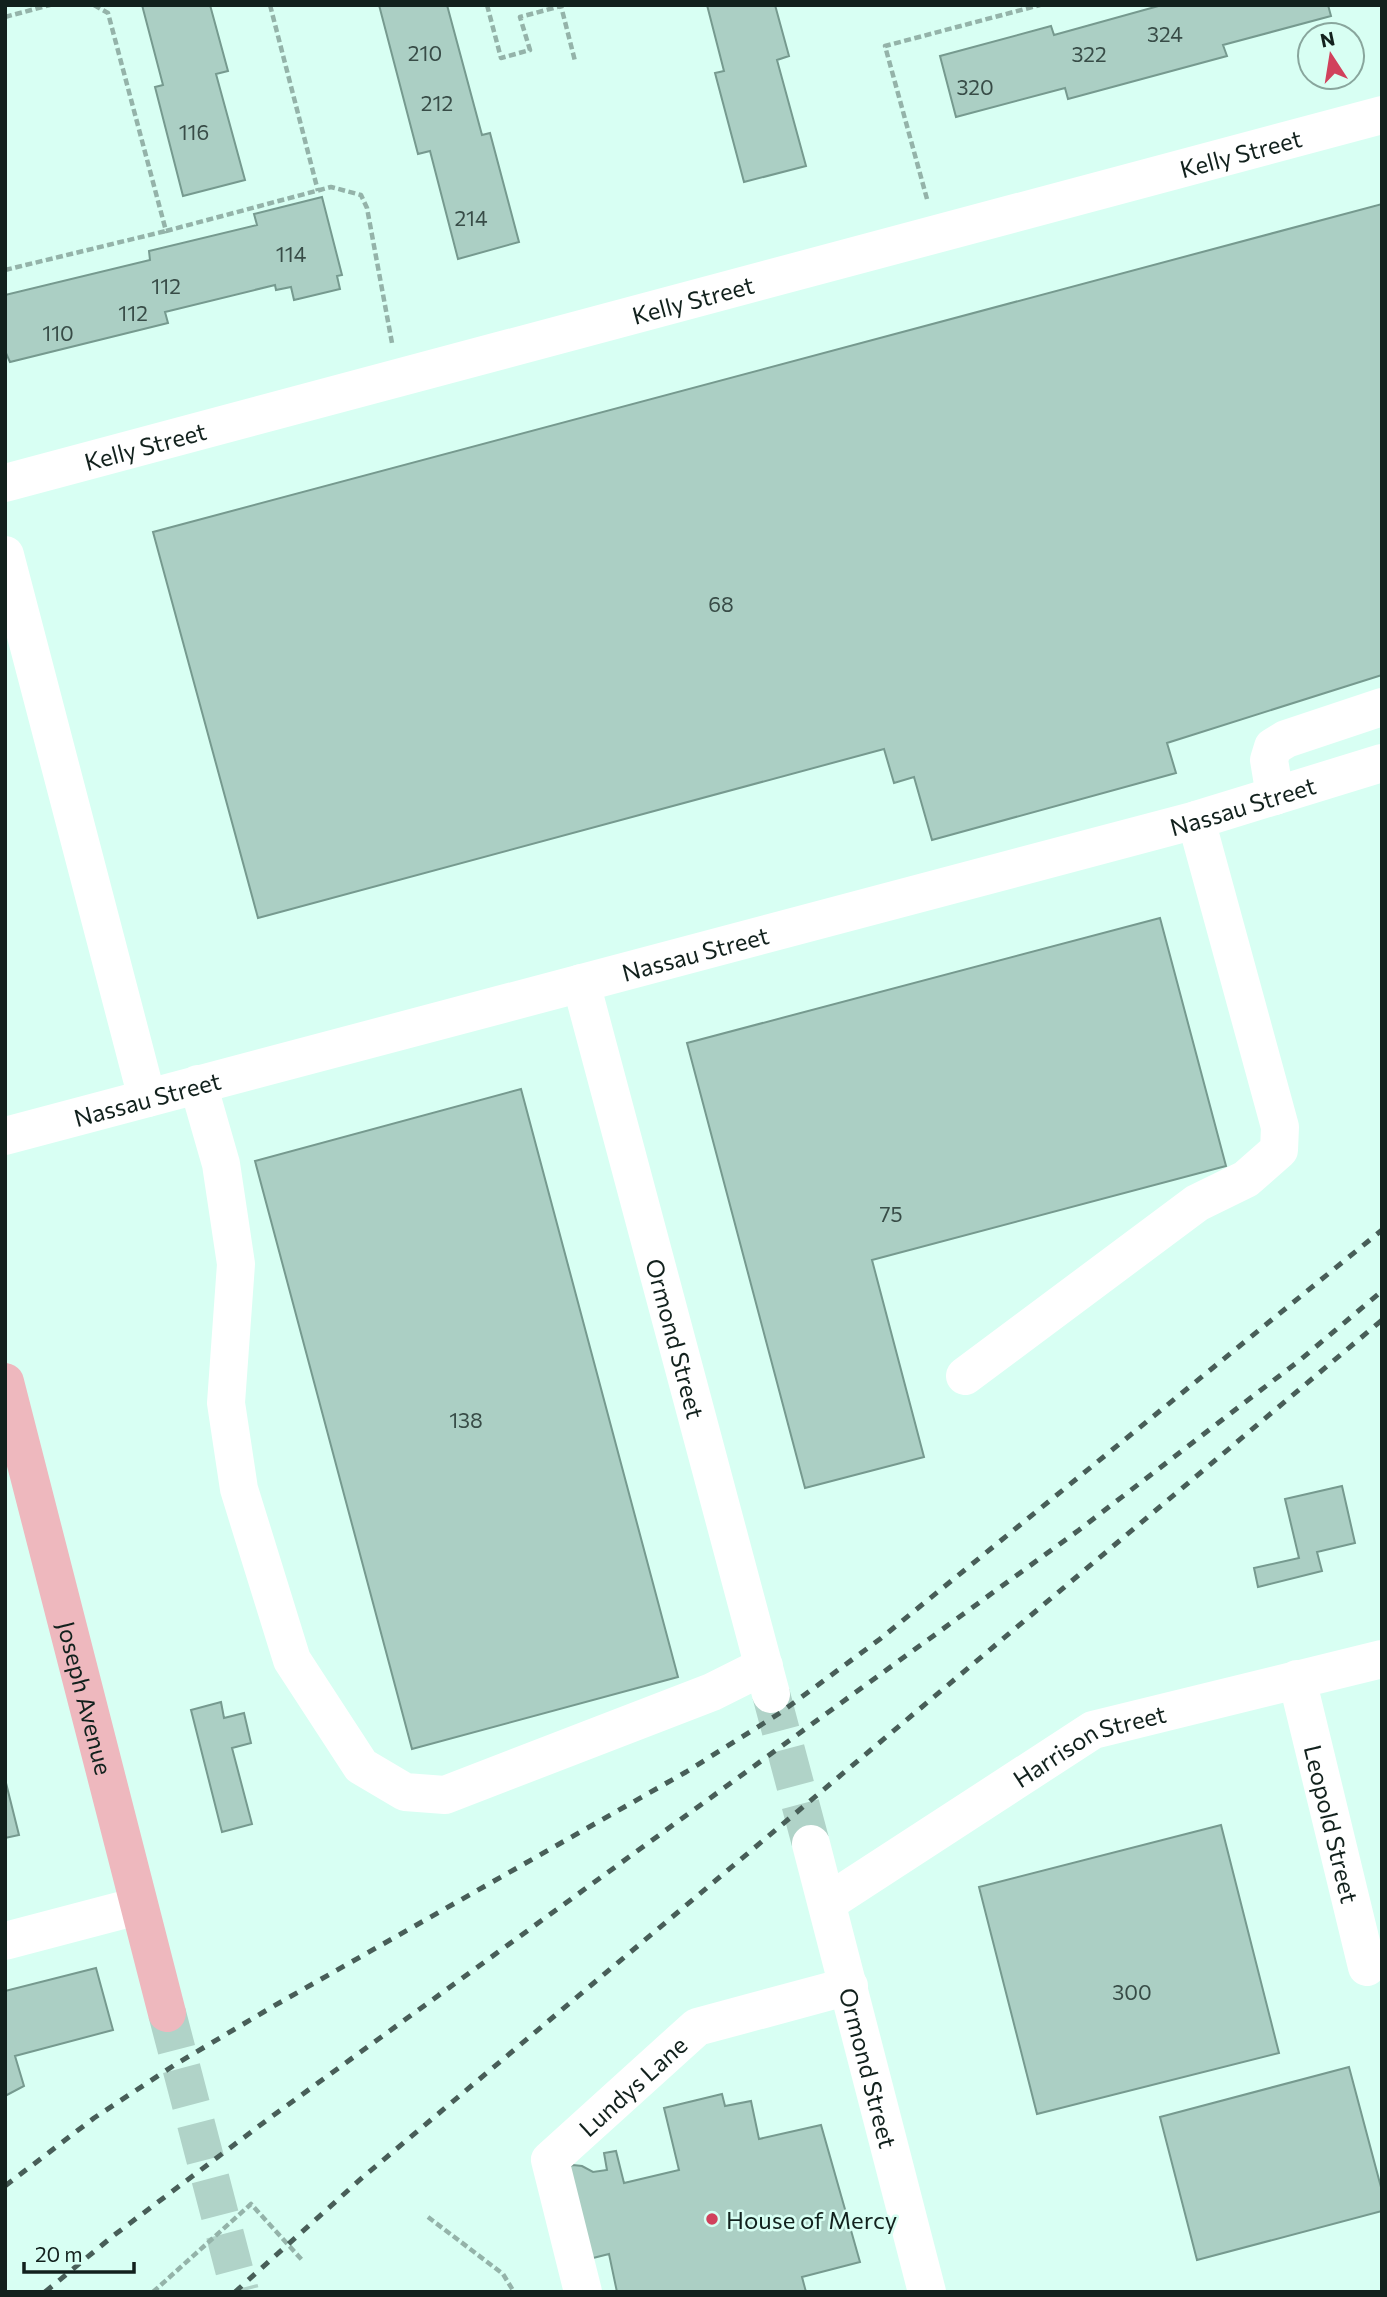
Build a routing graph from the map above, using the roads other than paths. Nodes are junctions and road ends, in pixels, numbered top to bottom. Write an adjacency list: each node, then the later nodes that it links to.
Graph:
1 (1382, 115): 2 (street, Kelly Street)
2 (5, 483)
3 (5, 555): 10 (street)
4 (1382, 708): 6 (street)
5 (1382, 763): 6 (street, Nassau Street)
6 (1275, 796): 7 (street, Nassau Street)
7 (1196, 820): 8 (street, Nassau Street); 12 (street)
8 (580, 983): 9 (street, Nassau Street); 9 (street, Ormond Street)
9 (198, 1084): 10 (street, Nassau Street)
10 (147, 1098): 11 (street, Nassau Street)
11 (5, 1136)
12 (965, 1376)
13 (5, 1382): 18 (main road, Joseph Avenue)
14 (1382, 1659): 15 (street, Harrison Street)
15 (1297, 1679): 17 (street, Harrison Street); 20 (street, Leopold Street)
16 (811, 1844): 17 (street, Ormond Street)
17 (827, 1903): 21 (street, Ormond Street)
18 (138, 1906): 19 (street); 22 (main road, Joseph Avenue)
19 (5, 1941)
20 (1367, 1967)
21 (849, 1986): 23 (street, Lundys Lane); 24 (street, Ormond Street)
22 (167, 2013)
23 (583, 2292)
24 (927, 2292)

